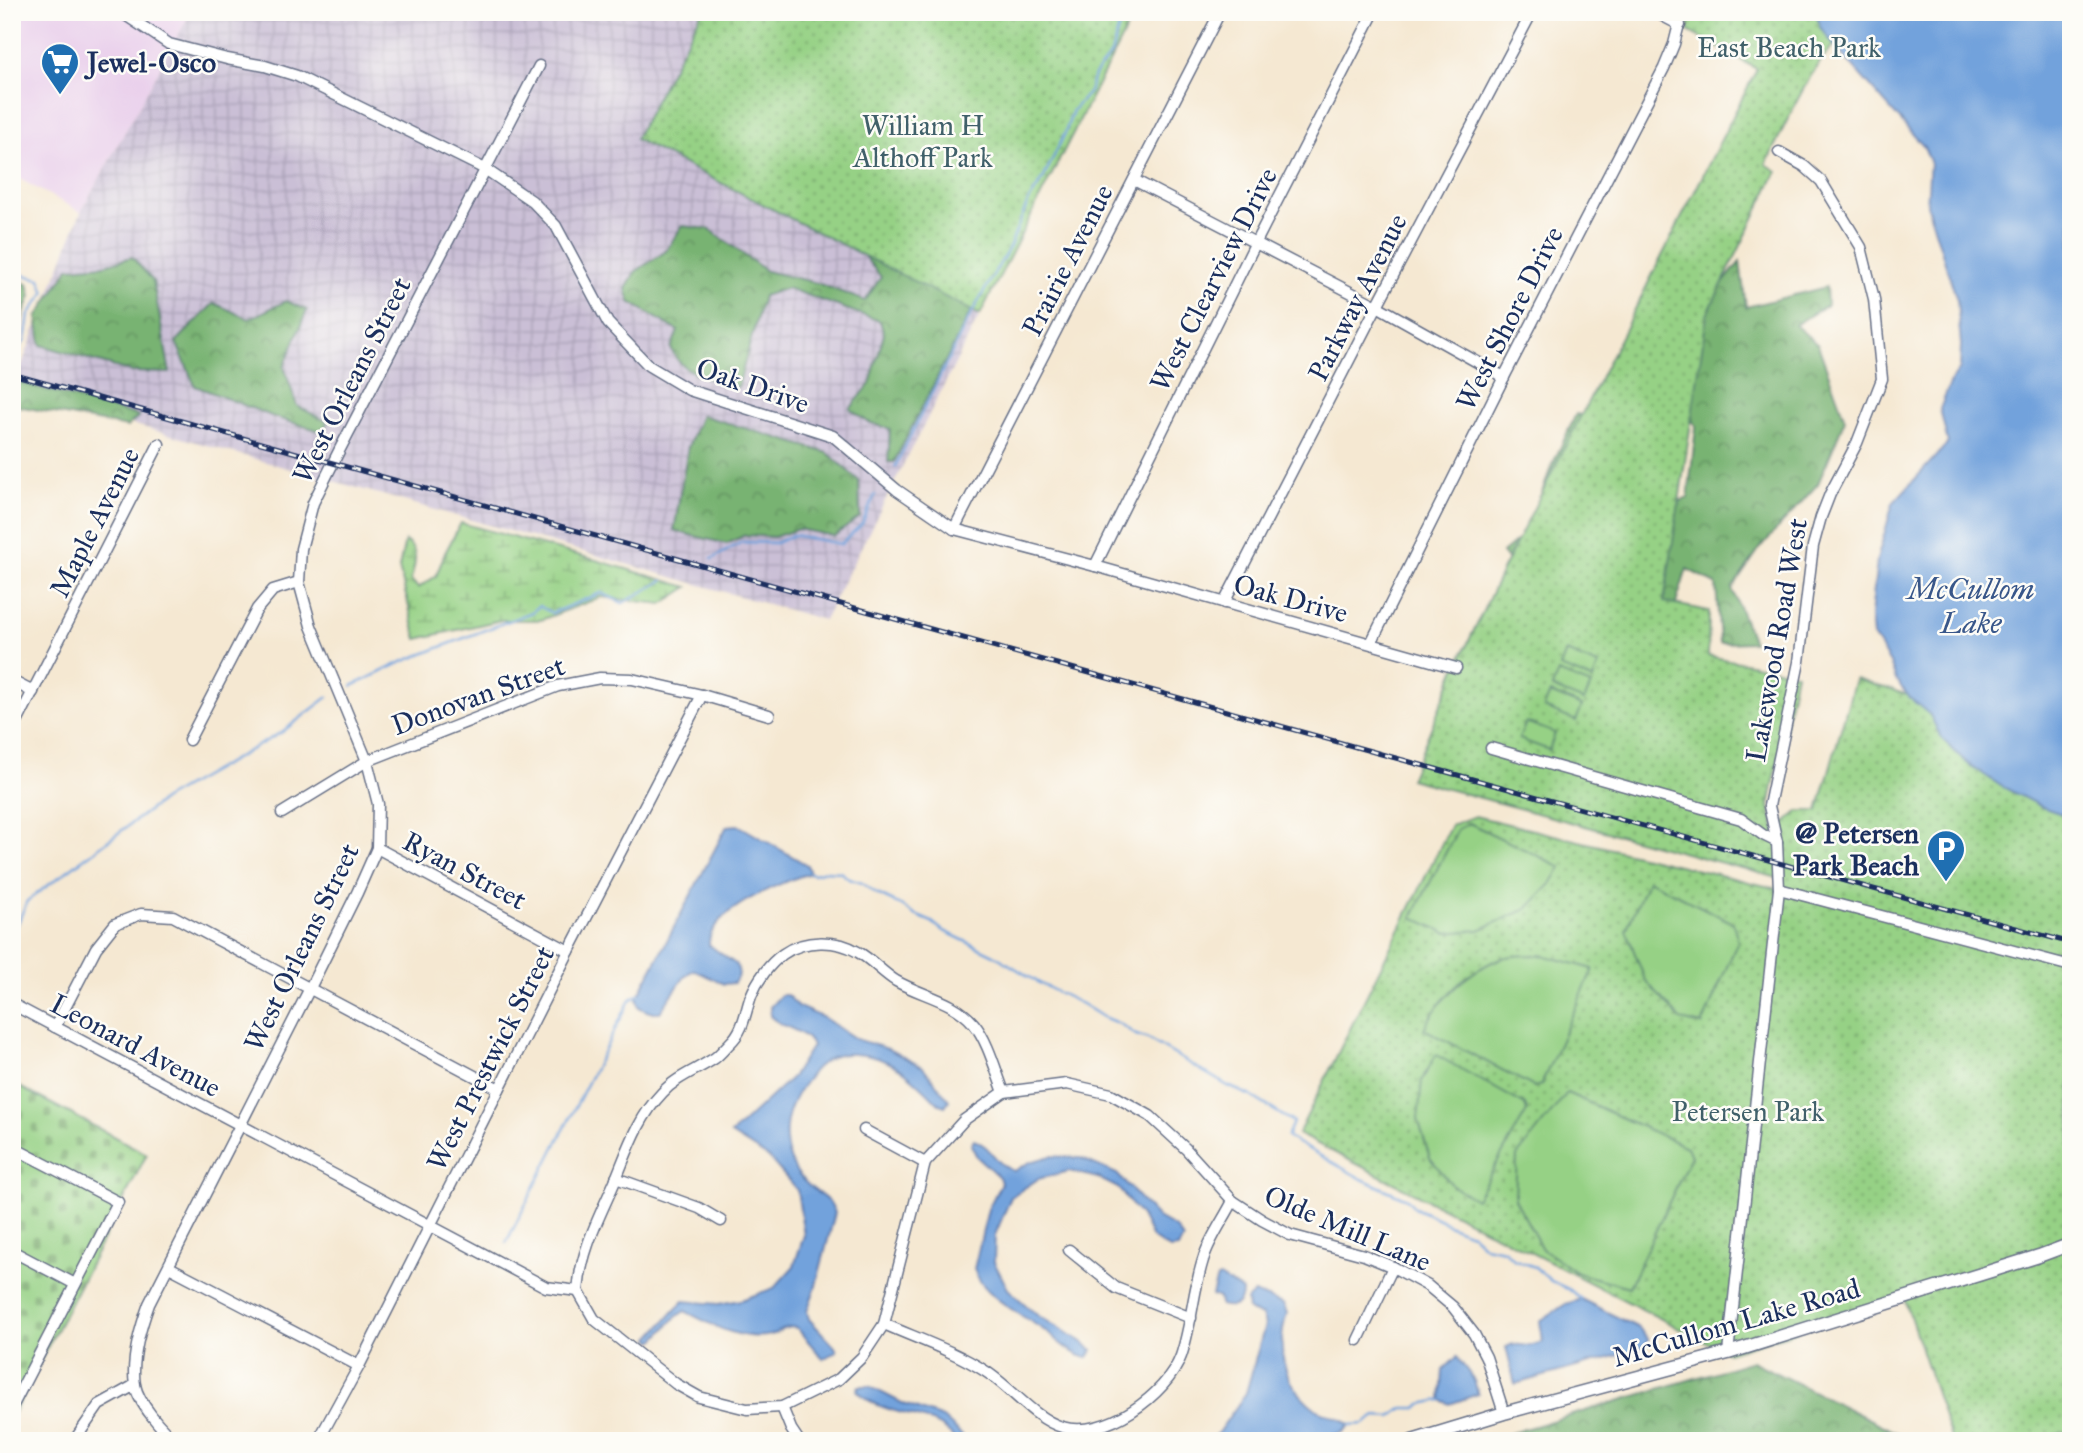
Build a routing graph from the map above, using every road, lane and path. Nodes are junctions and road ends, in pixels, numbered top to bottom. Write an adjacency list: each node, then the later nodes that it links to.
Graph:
1 (121, 12): 10 (street, Oak Drive)
2 (1220, 12): 11 (street, Prairie Avenue)
3 (1374, 12): 12 (street, West Clearview Drive)
4 (1532, 12): 13 (street, Parkway Avenue)
5 (1655, 12): 7 (street)
6 (1682, 12): 7 (street, West Shore Drive)
7 (1680, 25): 14 (street, West Shore Drive)
8 (540, 66): 10 (street, West Orleans Street)
9 (1779, 152): 31 (street, Lakewood Road West)
10 (485, 169): 16 (street, Oak Drive); 18 (street, West Orleans Street)
11 (1134, 180): 12 (street); 16 (street, Prairie Avenue)
12 (1256, 242): 13 (street); 17 (street, West Clearview Drive)
13 (1377, 306): 14 (street); 19 (street, Parkway Avenue)
14 (1504, 377): 20 (street, West Shore Drive)
15 (159, 444): 23 (street, Maple Avenue)
16 (954, 529): 17 (street, Oak Drive)
17 (1095, 566): 19 (street, Oak Drive)
18 (299, 582): 27 (street); 29 (street, West Orleans Street)
19 (1224, 603): 20 (street, Oak Drive)
20 (1371, 643): 21 (street, Oak Drive)
21 (1456, 668)
22 (12, 681): 23 (street)
23 (33, 692): 26 (street, Maple Avenue)
24 (702, 695): 25 (street, Donovan Street); 29 (street, Donovan Street); 34 (street, West Prestwick Street)
25 (769, 715)
26 (12, 732)
27 (189, 740)
28 (1491, 748): 31 (street)
29 (367, 761): 30 (street, Donovan Street); 32 (street, West Orleans Street)
30 (282, 813)
31 (1777, 842): 33 (street, Lakewood Road West)
32 (377, 848): 34 (street, Ryan Street); 36 (street, West Orleans Street)
33 (1779, 889): 35 (street); 59 (street, Lakewood Road West)
34 (569, 951): 39 (street, West Prestwick Street)
35 (2071, 966)
36 (309, 989): 38 (street); 39 (street); 41 (street, West Orleans Street)
37 (12, 1004): 38 (street, Leonard Avenue)
38 (55, 1027): 41 (street, Leonard Avenue)
39 (499, 1089): 48 (street, West Prestwick Street)
40 (1004, 1092): 44 (street, Olde Mill Lane); 45 (street); 46 (street, Olde Mill Lane)
41 (239, 1125): 48 (street, Leonard Avenue); 52 (street, West Orleans Street)
42 (864, 1130): 44 (street)
43 (12, 1147): 54 (street)
44 (925, 1163): 57 (street, Olde Mill Lane)
45 (616, 1178): 47 (street); 55 (street)
46 (1233, 1201): 53 (street, Olde Mill Lane); 56 (street)
47 (721, 1221)
48 (430, 1225): 55 (street, Leonard Avenue); 60 (street, West Prestwick Street)
49 (2071, 1244): 59 (street, McCullom Lake Road)
50 (1069, 1250): 56 (street)
51 (12, 1251): 54 (street)
52 (169, 1267): 60 (street); 61 (street, West Orleans Street)
53 (1393, 1267): 58 (street); 64 (street, Olde Mill Lane)
54 (75, 1284): 62 (street)
55 (578, 1290): 63 (street, Olde Mill Lane)
56 (1191, 1318): 57 (street)
57 (884, 1324): 63 (street, Olde Mill Lane)
58 (1357, 1340)
59 (1728, 1353): 64 (street, McCullom Lake Road)
60 (359, 1366): 67 (street, West Prestwick Street)
61 (135, 1385): 65 (street); 66 (street)
62 (14, 1401)
63 (782, 1407): 68 (street)
64 (1504, 1413): 69 (street, McCullom Lake Road)
65 (74, 1441)
66 (177, 1441)
67 (318, 1441)
68 (799, 1441)
69 (1412, 1441)

